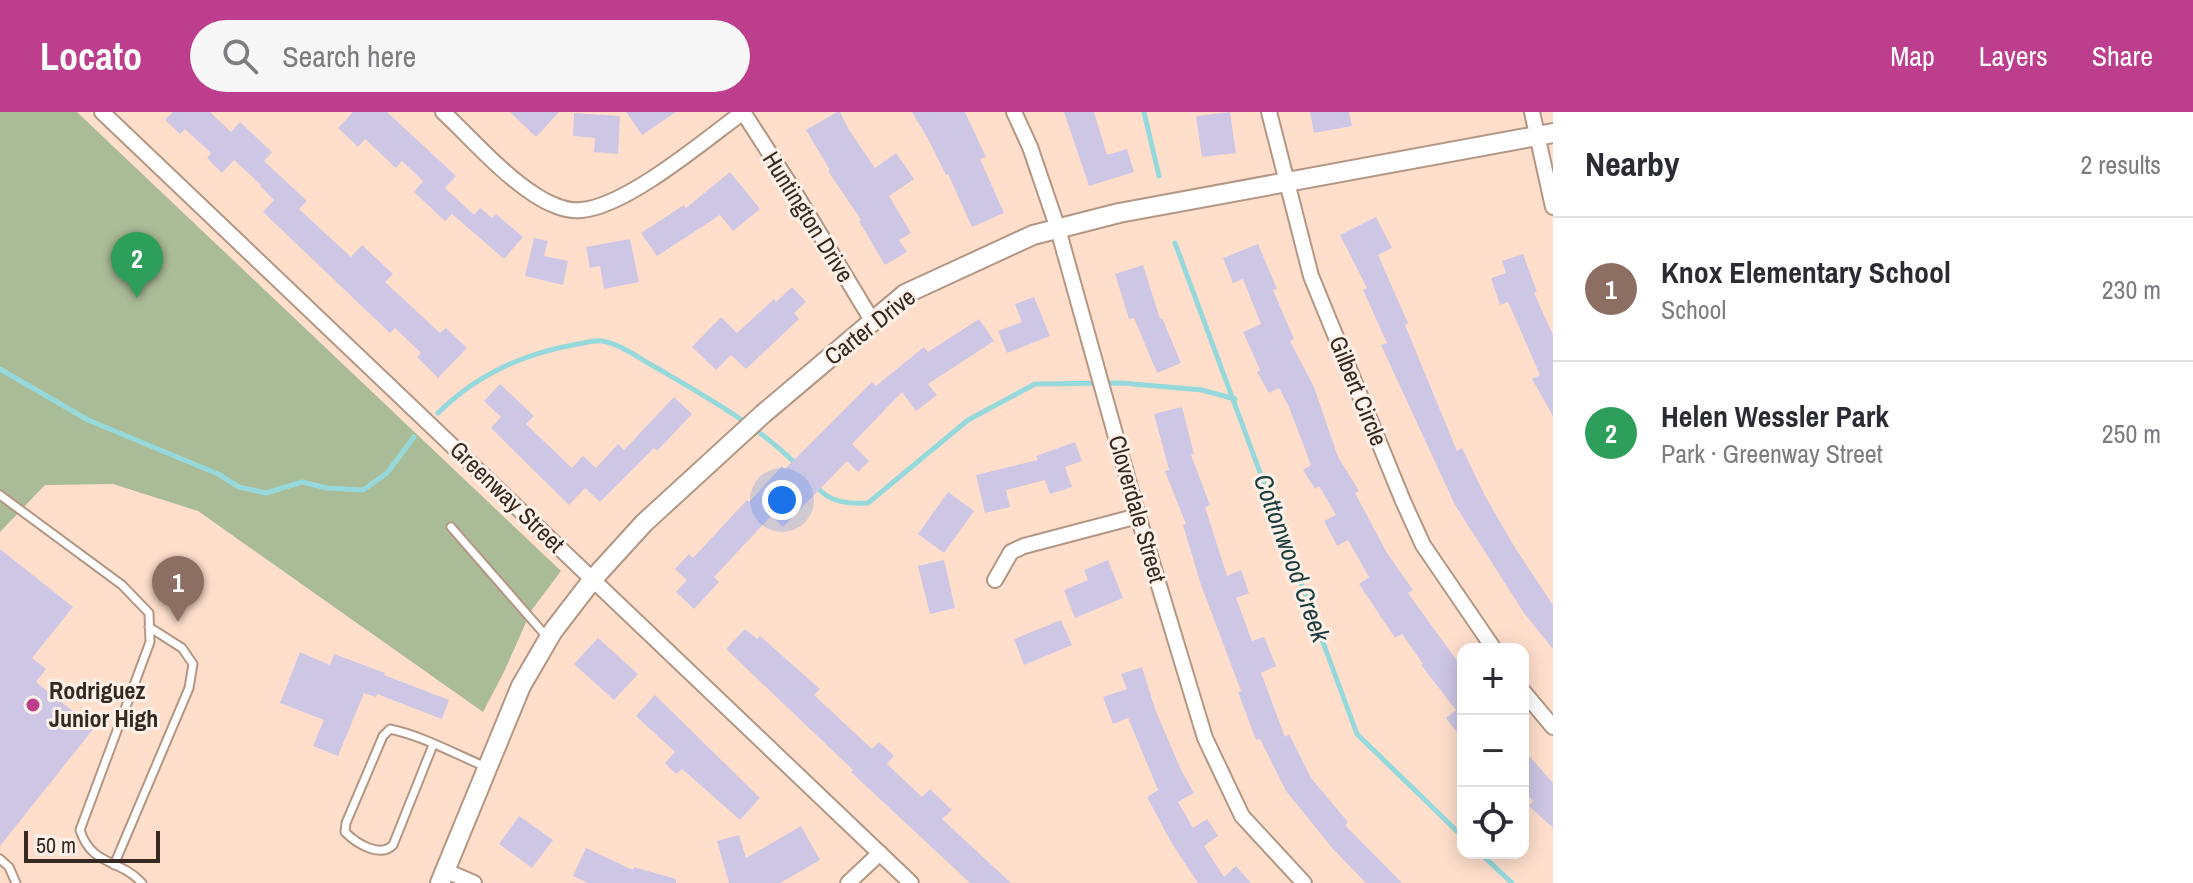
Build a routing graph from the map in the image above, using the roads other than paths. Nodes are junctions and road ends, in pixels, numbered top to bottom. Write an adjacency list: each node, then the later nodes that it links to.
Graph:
1 (102, 112): 15 (street, Greenway Street)
2 (443, 112): 3 (street)
3 (743, 112): 11 (street, Huntington Drive)
4 (1014, 112): 10 (street, Cloverdale Street)
5 (1269, 112): 8 (street, Gilbert Circle)
6 (1532, 112): 7 (street)
7 (1545, 135): 8 (street, Carter Drive); 9 (street)
8 (1287, 184): 10 (street, Carter Drive); 19 (street, Gilbert Circle)
9 (1553, 207)
10 (1058, 229): 11 (street, Carter Drive); 13 (street, Cloverdale Street)
11 (873, 322): 15 (street, Carter Drive)
12 (0, 495): 17 (lane)
13 (1138, 516): 16 (street); 33 (street, Cloverdale Street)
14 (451, 527): 18 (lane)
15 (593, 579): 18 (street, Carter Drive); 24 (street, Greenway Street)
16 (995, 580)
17 (149, 627): 26 (lane); 26 (lane)
18 (549, 639): 23 (street, Carter Drive)
19 (1490, 643)
20 (1529, 698): 21 (street)
21 (1553, 727)
22 (433, 745): 22 (lane); 23 (lane)
23 (488, 767): 27 (street, Carter Drive)
24 (880, 853): 31 (street); 32 (street, Greenway Street)
25 (0, 859): 28 (lane)
26 (114, 865): 29 (lane)
27 (443, 877): 30 (street)
28 (16, 883)
29 (142, 883)
30 (474, 883)
31 (848, 883)
32 (911, 883)
33 (1304, 883)

